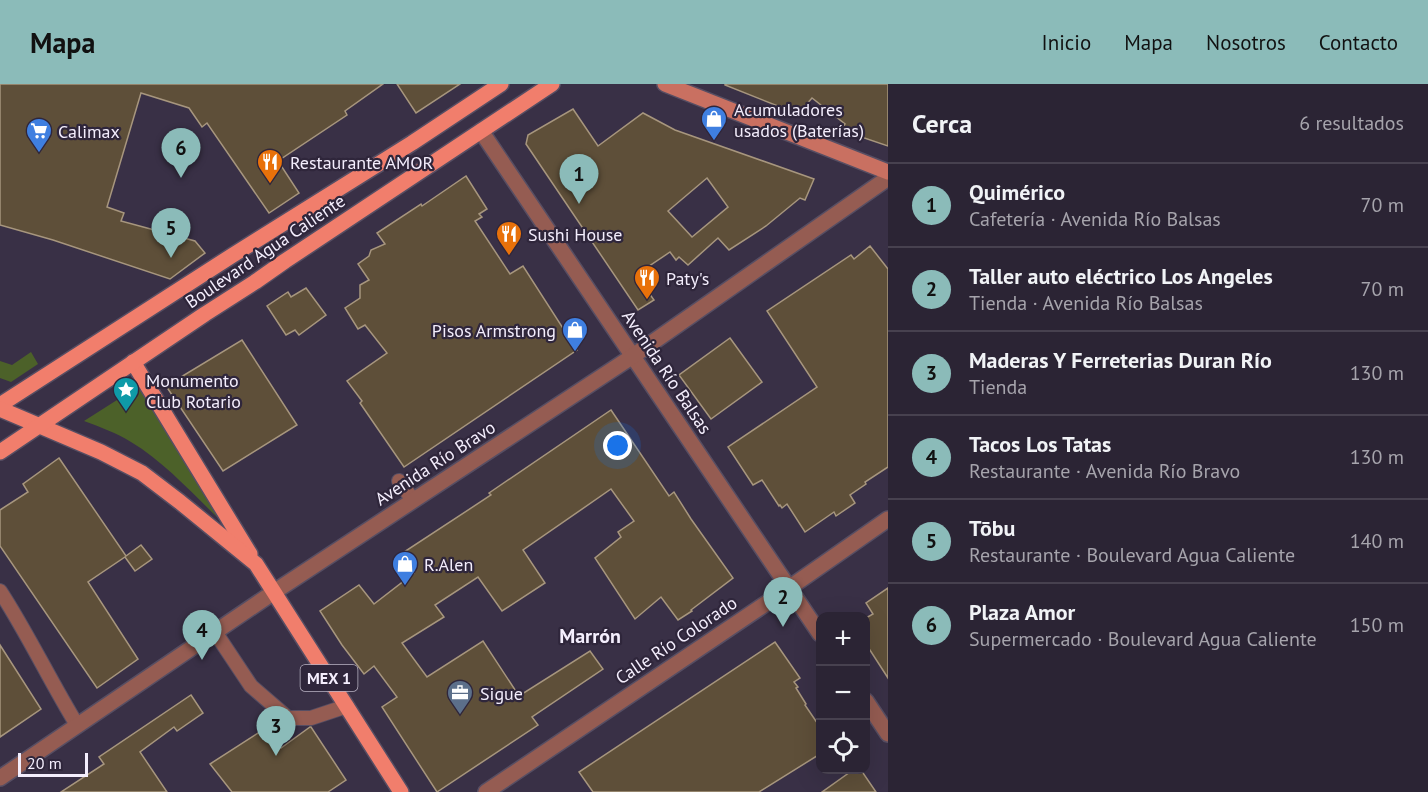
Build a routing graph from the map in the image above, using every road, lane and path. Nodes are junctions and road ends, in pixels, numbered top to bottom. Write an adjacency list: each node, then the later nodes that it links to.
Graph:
1 (501, 84): 9 (main road, Boulevard Agua Caliente)
2 (552, 84): 4 (main road, Boulevard Agua Caliente)
3 (665, 84): 5 (main road)
4 (481, 131): 7 (street, Avenida Río Balsas); 8 (main road, Boulevard Agua Caliente)
5 (888, 172)
6 (888, 178): 7 (street, Avenida Río Bravo)
7 (633, 356): 13 (street, Avenida Río Bravo); 16 (street, Avenida Río Balsas)
8 (133, 362): 10 (main road, Boulevard Agua Caliente); 15 (main road)
9 (0, 407): 10 (main road, MEX 1)
10 (40, 425): 11 (main road, Boulevard Agua Caliente); 15 (main road, MEX 1)
11 (0, 452)
12 (399, 481): 13 (lane)
13 (413, 500): 18 (street, Avenida Río Bravo)
14 (888, 519): 16 (street, Calle Río Colorado)
15 (256, 564): 18 (main road, MEX 1)
16 (789, 588): 19 (street, Avenida Río Balsas); 27 (street, Calle Río Colorado)
17 (0, 591): 23 (lane)
18 (274, 592): 20 (street, Avenida Río Bravo); 21 (main road, MEX 1)
19 (816, 628)
20 (215, 632): 21 (lane); 23 (street, Avenida Río Bravo)
21 (347, 706): 26 (main road, MEX 1)
22 (870, 706): 24 (street)
23 (77, 725): 25 (street, Avenida Río Bravo)
24 (888, 734)
25 (0, 778)
26 (401, 792)
27 (486, 792)

